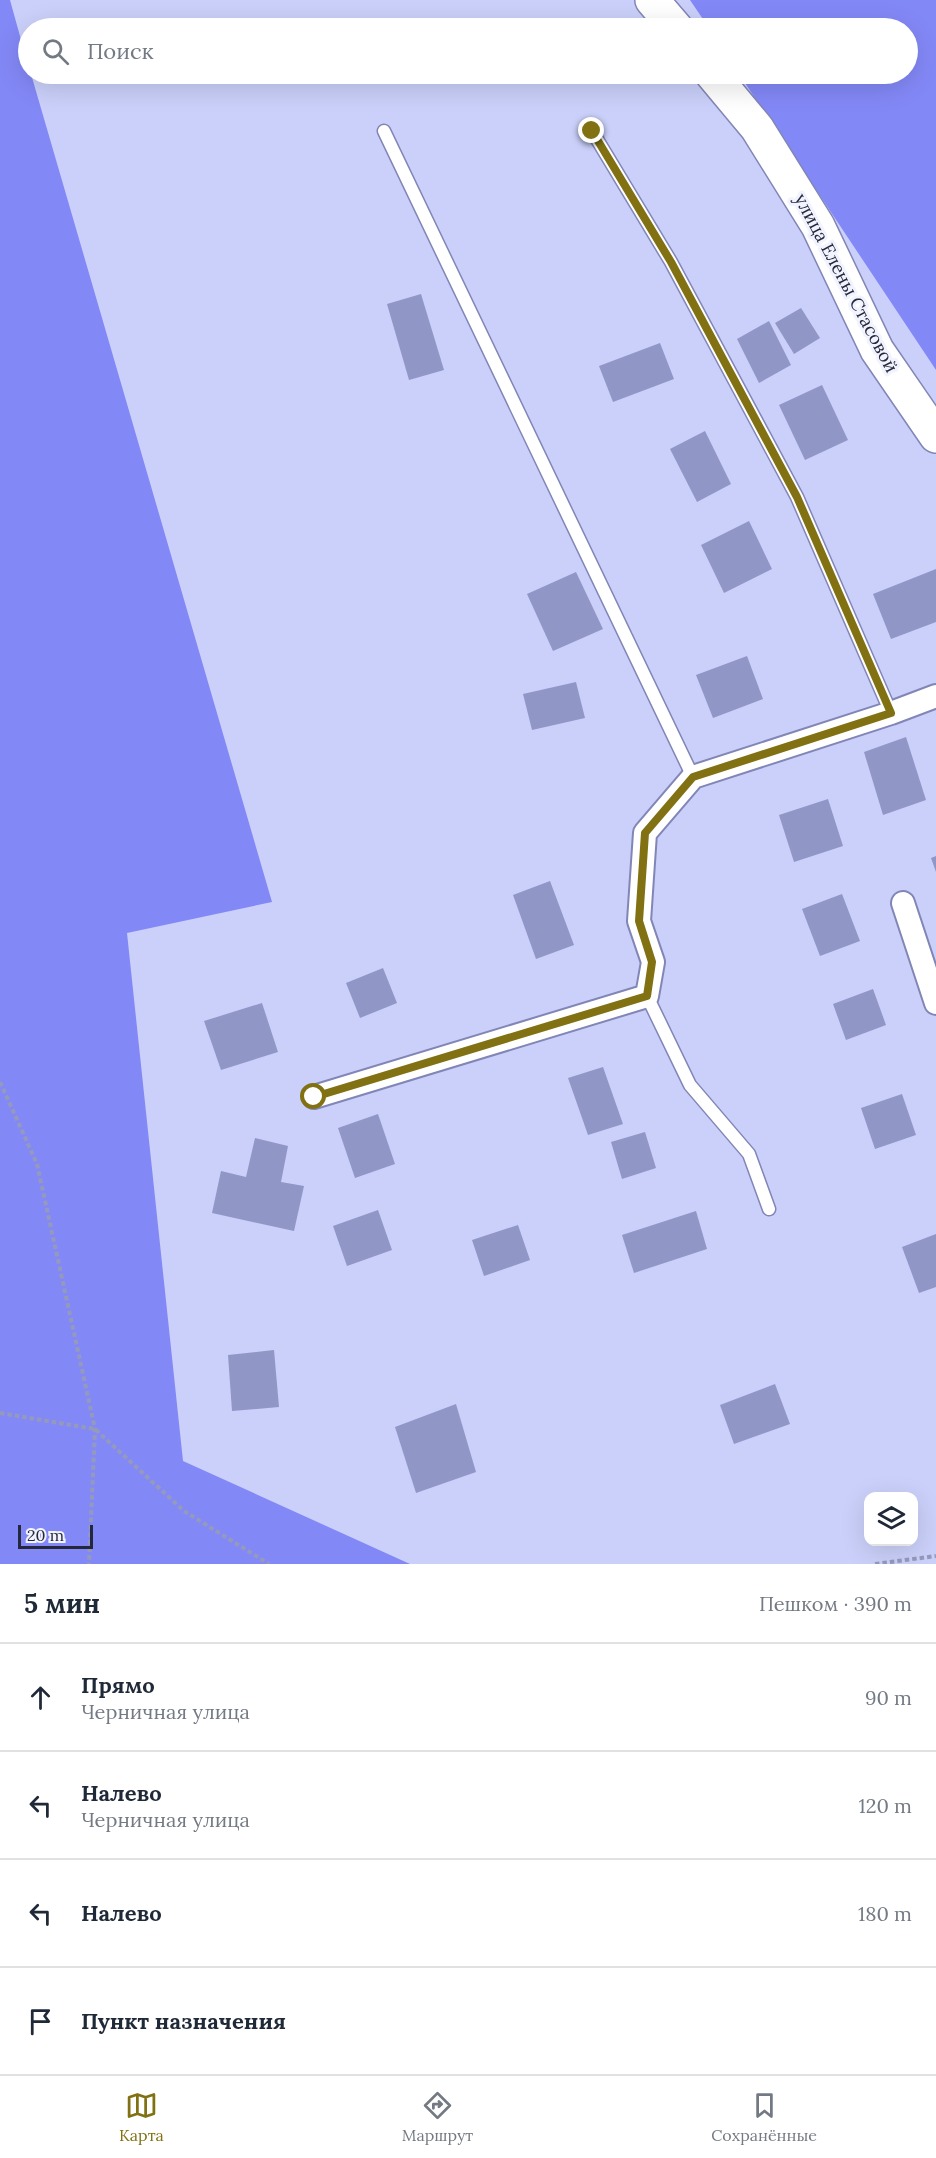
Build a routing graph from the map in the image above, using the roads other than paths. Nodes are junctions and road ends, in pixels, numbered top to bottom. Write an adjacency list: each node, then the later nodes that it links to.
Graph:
1 (652, 0): 2 (main road)
2 (667, 18)
3 (720, 84): 6 (main road, улица Елены Стасовой)
4 (384, 130): 9 (lane)
5 (592, 131): 8 (lane)
6 (936, 436)
7 (936, 696): 8 (street)
8 (891, 713): 9 (street)
9 (693, 777): 11 (street)
10 (903, 903): 12 (street)
11 (647, 996): 13 (street); 14 (lane)
12 (936, 1004)
13 (314, 1097)
14 (769, 1209)

